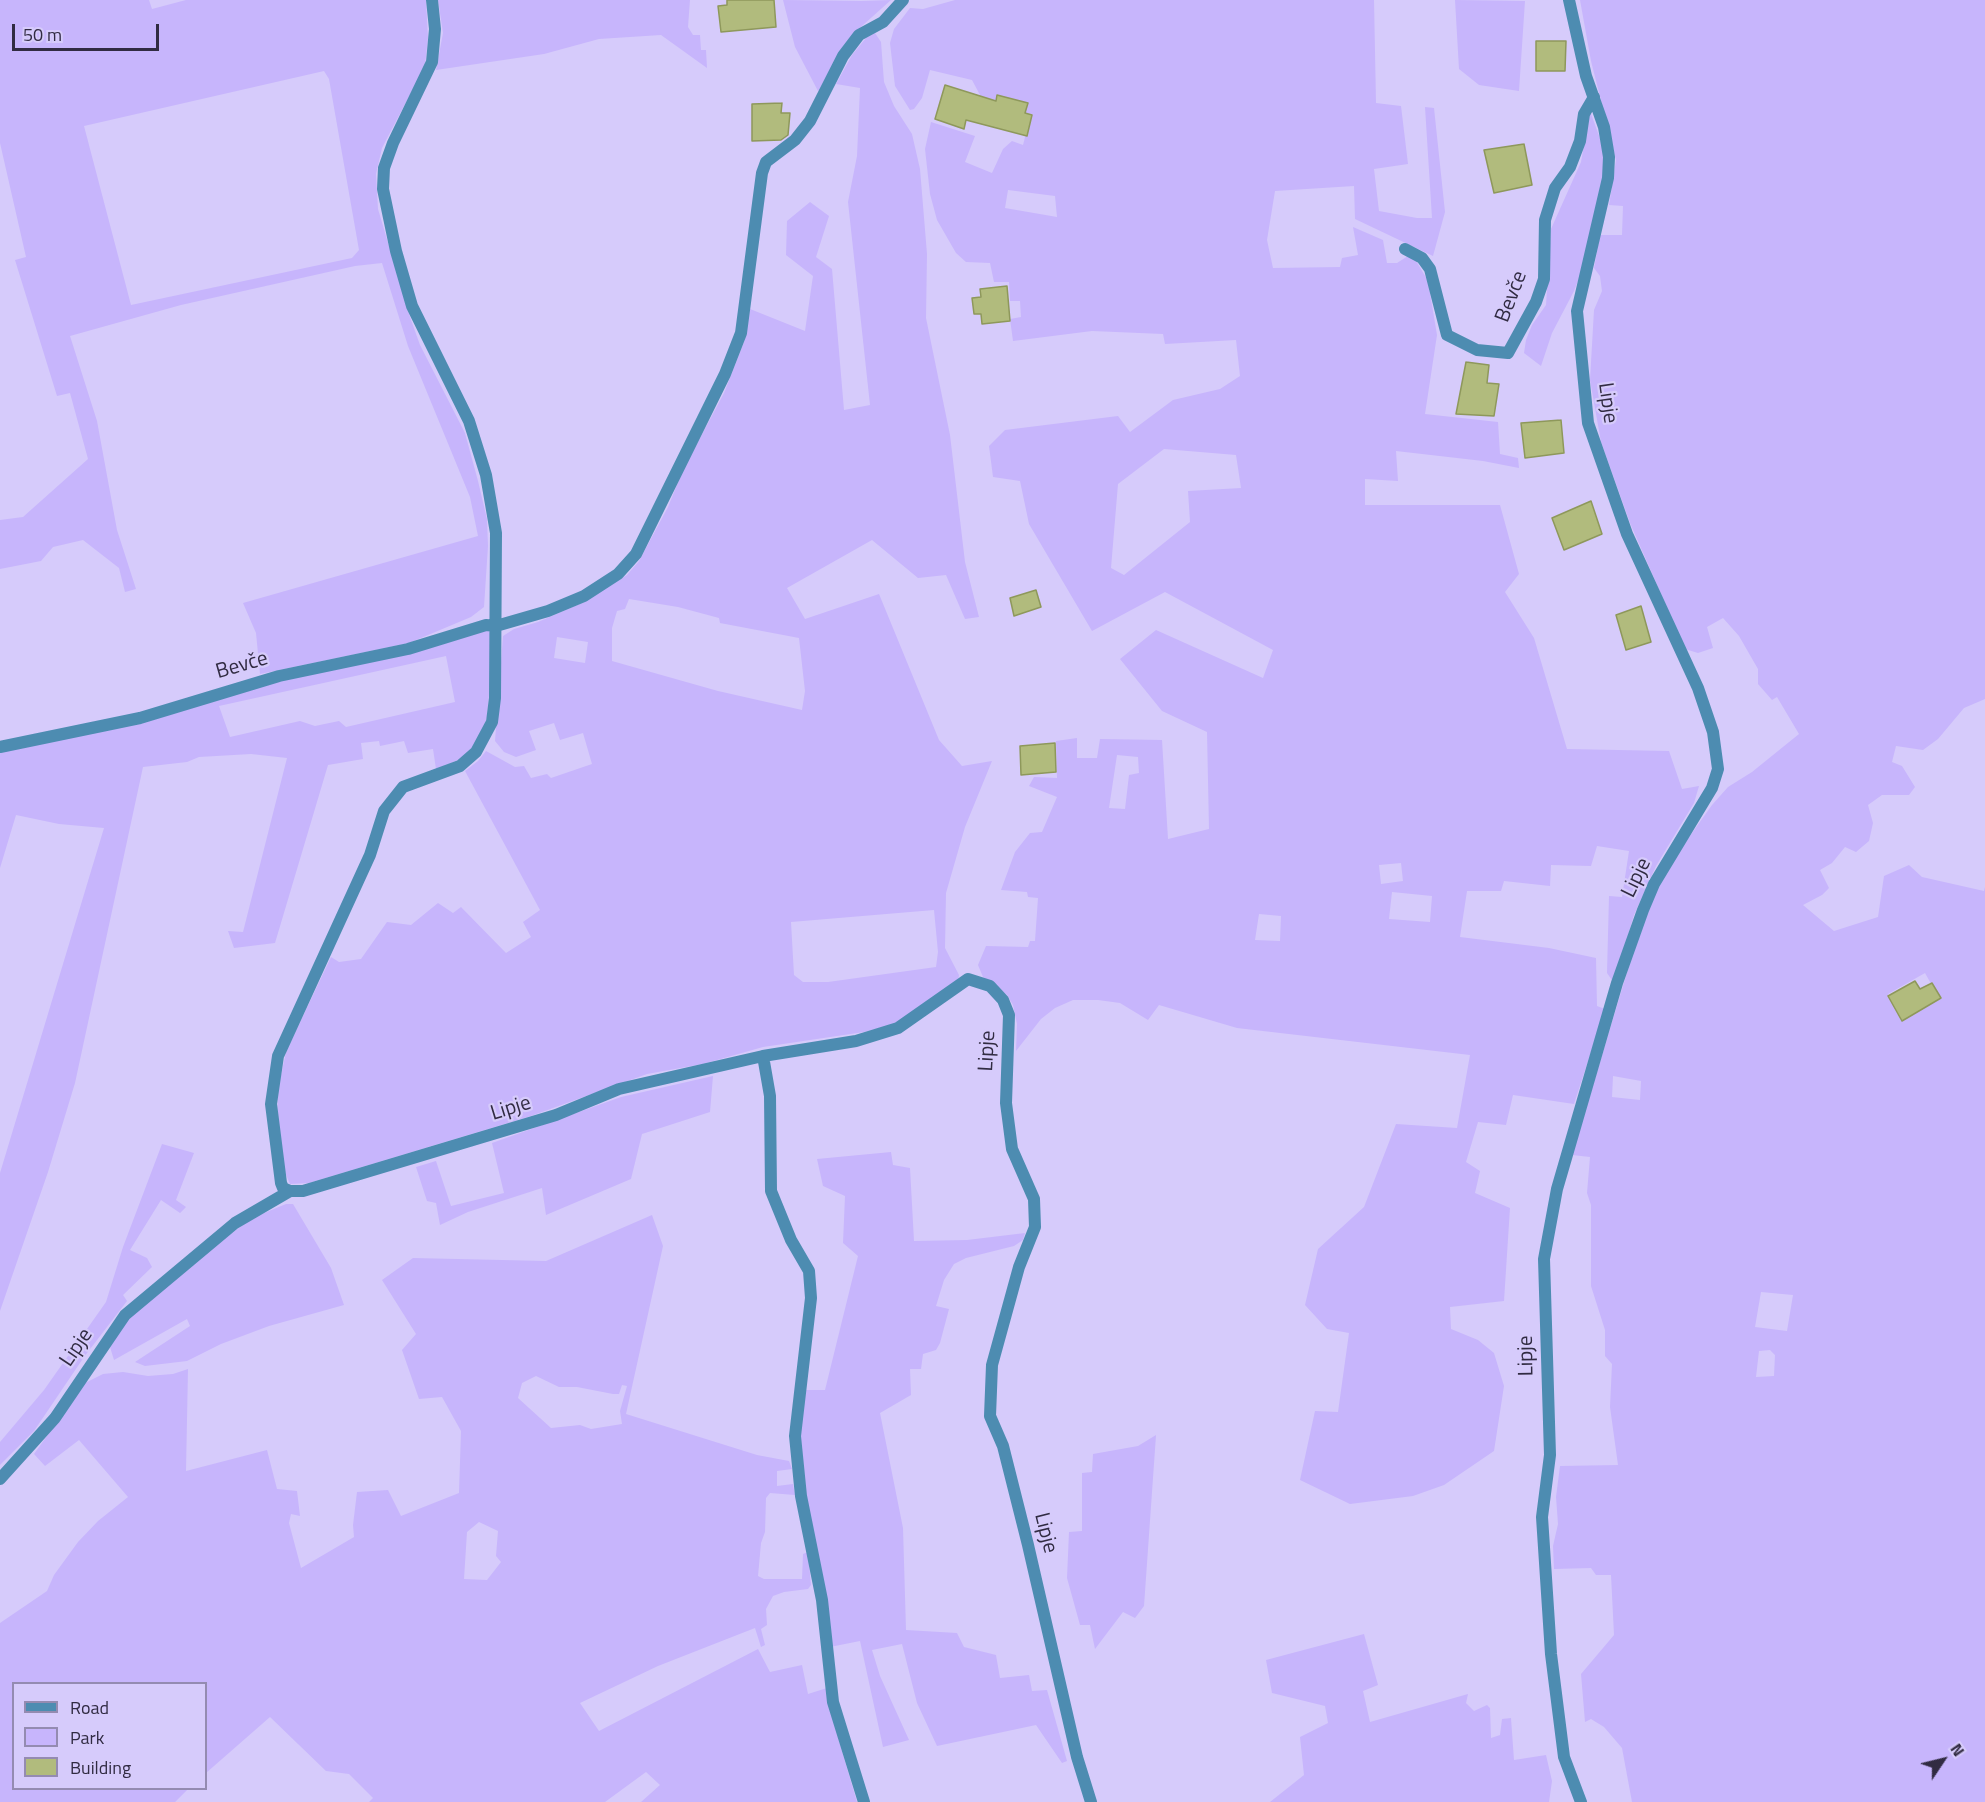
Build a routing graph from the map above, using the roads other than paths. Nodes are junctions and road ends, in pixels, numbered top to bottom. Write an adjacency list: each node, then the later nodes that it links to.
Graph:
1 (432, 0): 6 (street)
2 (903, 0): 6 (street, Bevče)
3 (1569, 0): 4 (street, Lipje)
4 (1594, 97): 5 (street, Bevče); 13 (street, Lipje)
5 (1405, 249)
6 (495, 620): 7 (street, Bevče); 9 (street)
7 (0, 747)
8 (763, 1056): 9 (street, Lipje); 11 (street); 12 (street, Lipje)
9 (290, 1191): 10 (street, Lipje)
10 (0, 1479)
11 (864, 1802)
12 (1091, 1802)
13 (1581, 1802)

